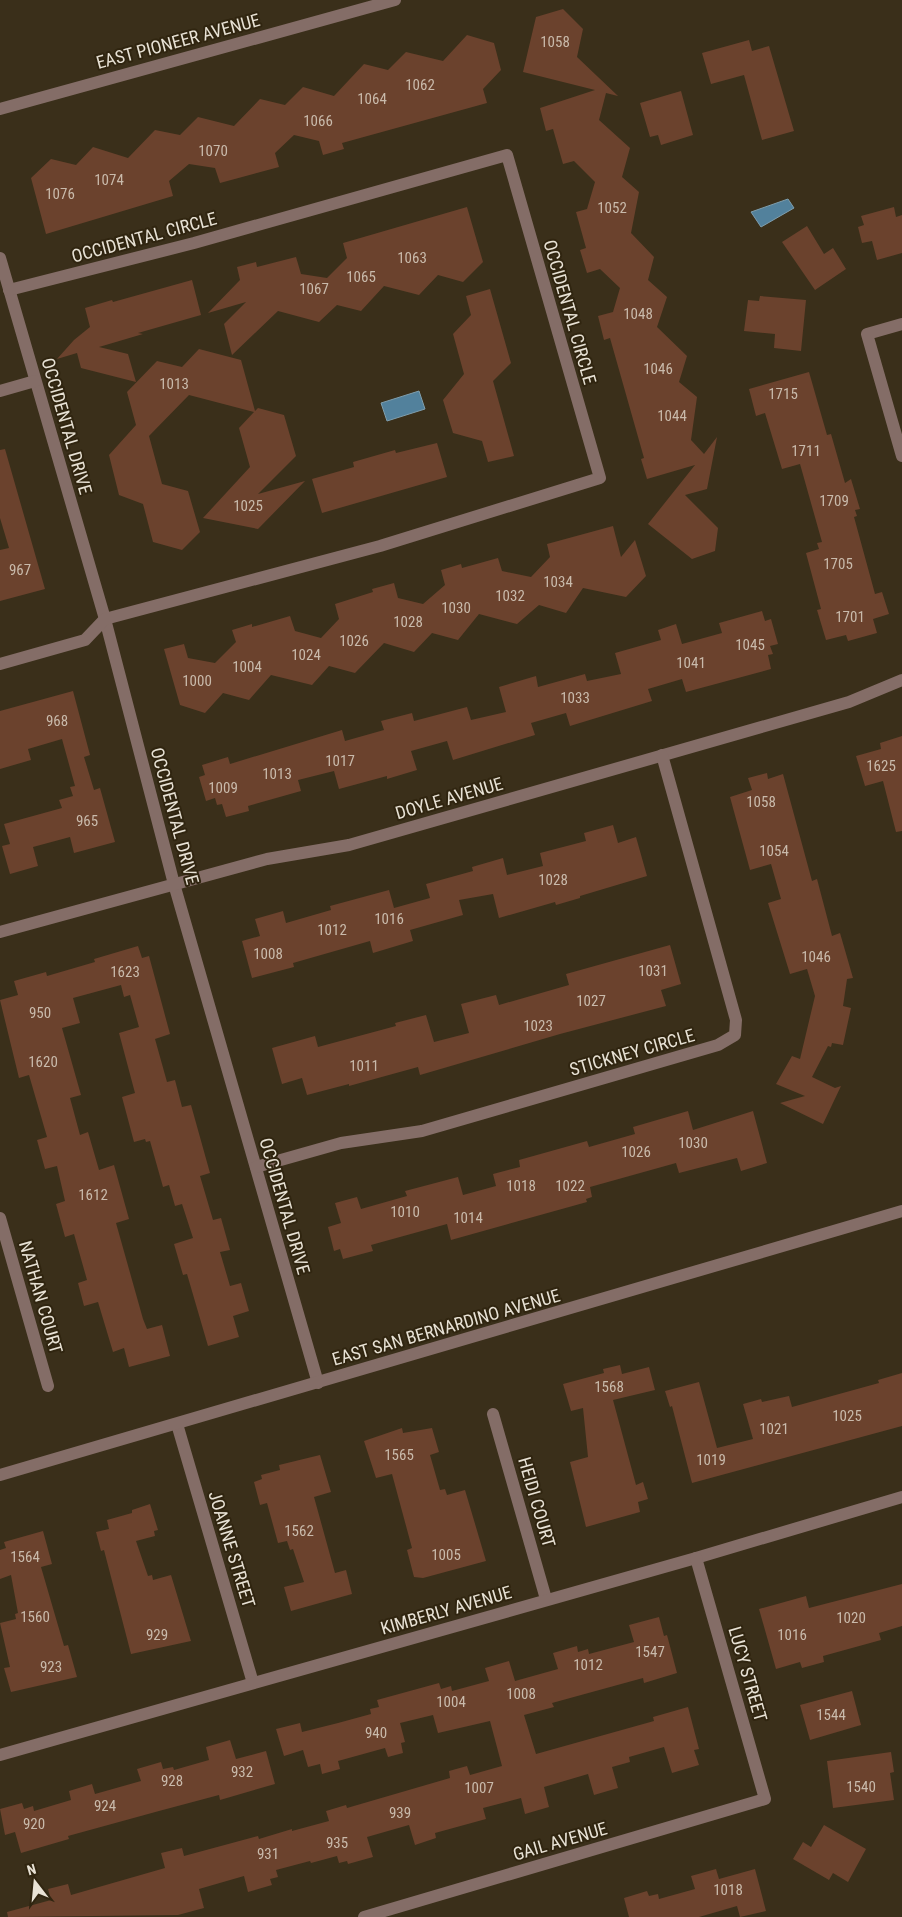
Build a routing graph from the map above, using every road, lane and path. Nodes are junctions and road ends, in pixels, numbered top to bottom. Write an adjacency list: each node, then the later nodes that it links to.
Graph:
1 (395, 0): 2 (street, EAST PIONEER AVENUE)
2 (0, 108)
3 (0, 258): 4 (street, OCCIDENTAL DRIVE)
4 (9, 290): 6 (street, OCCIDENTAL DRIVE); 9 (street, OCCIDENTAL CIRCLE)
5 (902, 324): 8 (street)
6 (35, 381): 7 (street); 9 (street, OCCIDENTAL DRIVE)
7 (0, 391)
8 (902, 456)
9 (105, 620): 10 (street); 13 (street, OCCIDENTAL DRIVE)
10 (0, 664)
11 (902, 680): 12 (street, DOYLE AVENUE)
12 (662, 755): 13 (street, DOYLE AVENUE); 15 (street, STICKNEY CIRCLE)
13 (174, 884): 14 (street, DOYLE AVENUE); 15 (street, OCCIDENTAL DRIVE)
14 (0, 932)
15 (256, 1167): 18 (street, OCCIDENTAL DRIVE)
16 (902, 1211): 18 (street, EAST SAN BERNARDINO AVENUE)
17 (0, 1218): 19 (street, NATHAN COURT)
18 (318, 1383): 21 (street, EAST SAN BERNARDINO AVENUE)
19 (48, 1386)
20 (493, 1414): 25 (street, HEIDI COURT)
21 (177, 1424): 22 (street, EAST SAN BERNARDINO AVENUE); 26 (street, JOANNE STREET)
22 (0, 1474)
23 (902, 1497): 24 (street, KIMBERLY AVENUE)
24 (696, 1558): 25 (street, KIMBERLY AVENUE); 28 (street, LUCY STREET)
25 (546, 1599): 26 (street, KIMBERLY AVENUE)
26 (253, 1684): 27 (street, KIMBERLY AVENUE)
27 (0, 1756)
28 (765, 1799): 29 (street, GAIL AVENUE)
29 (364, 1917)

